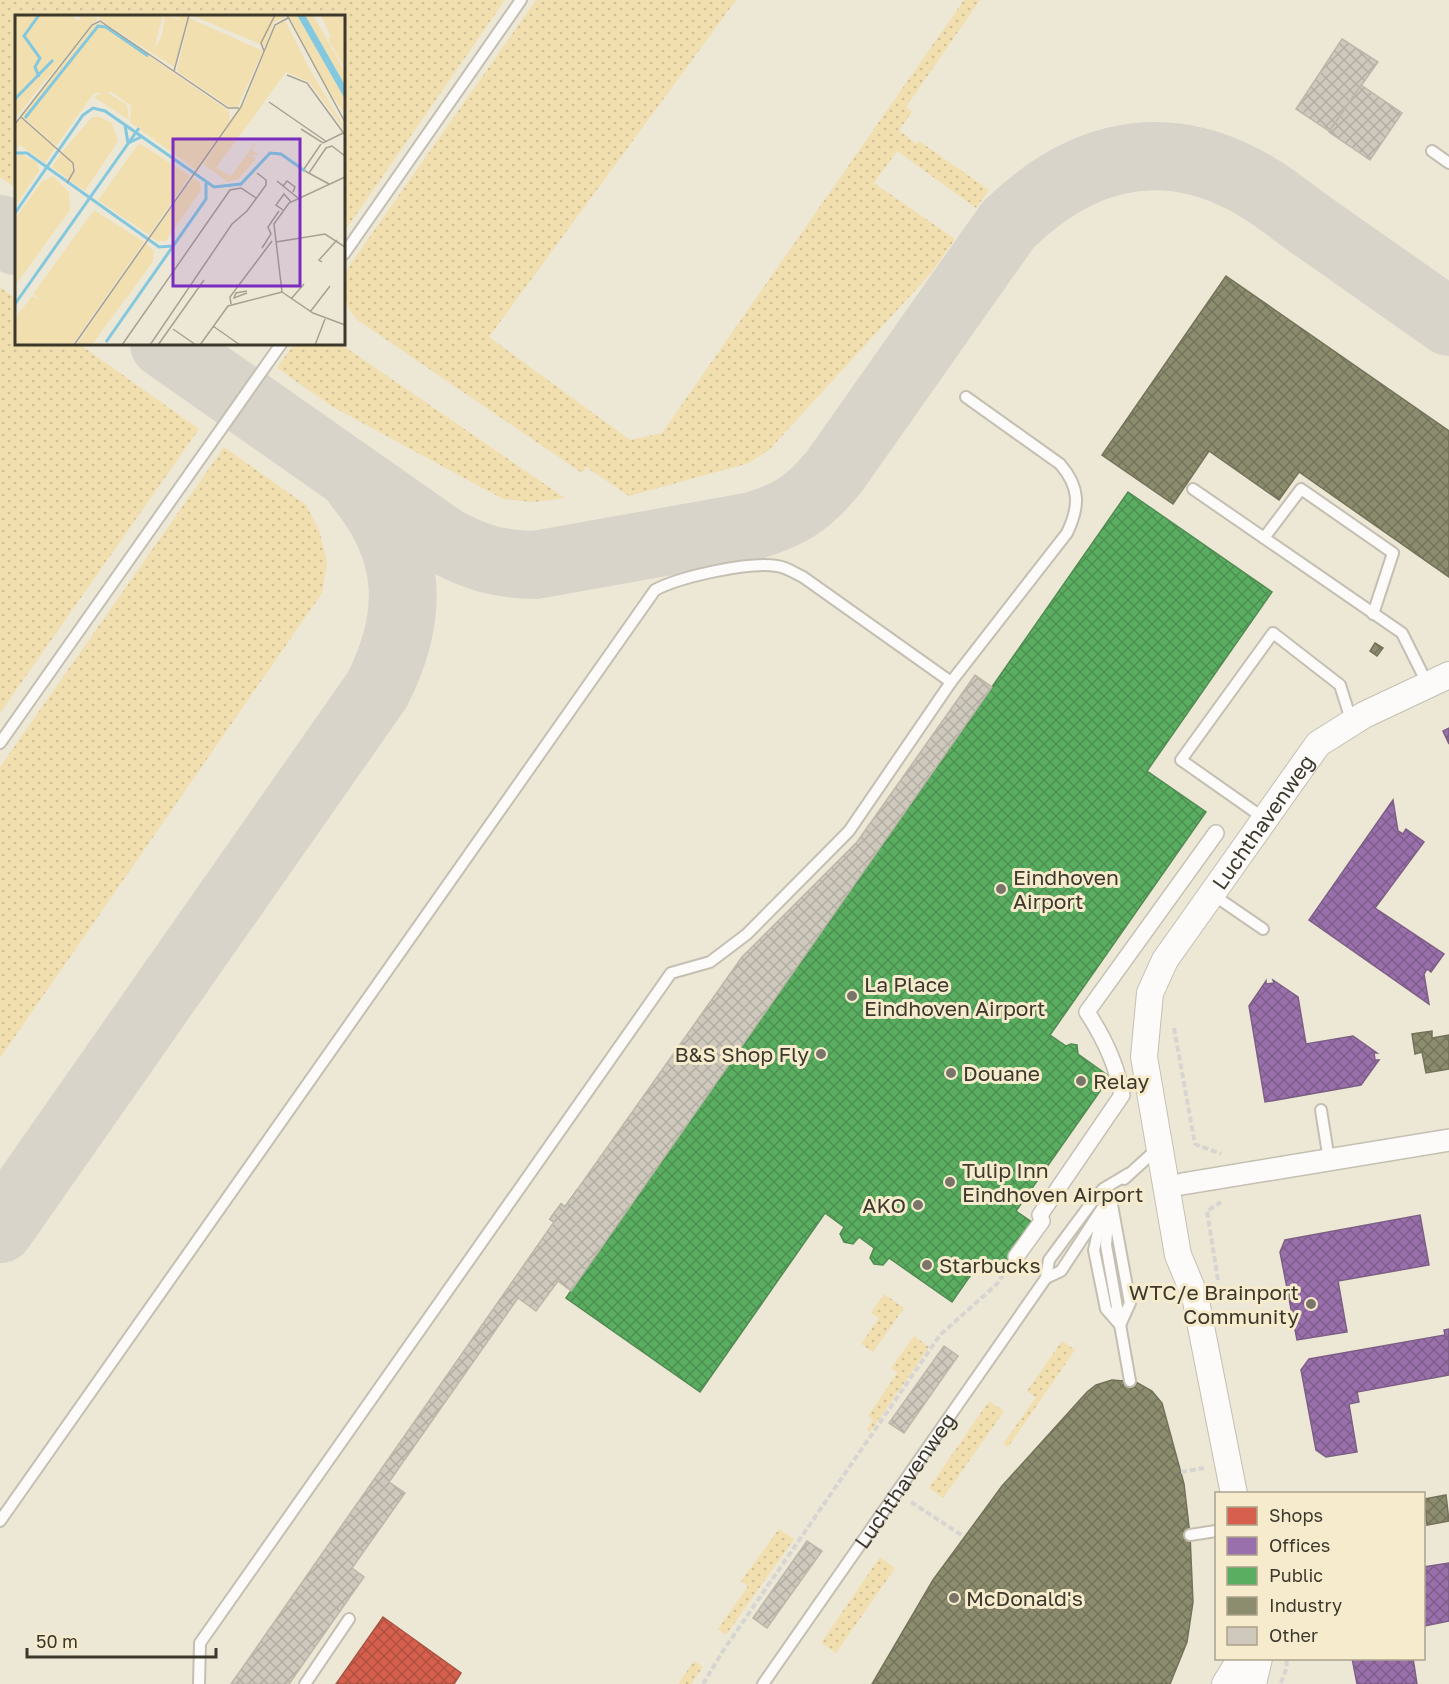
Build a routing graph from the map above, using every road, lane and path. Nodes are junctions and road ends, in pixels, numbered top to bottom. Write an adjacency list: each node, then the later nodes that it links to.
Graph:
1 (521, 0): 4 (lane)
2 (1432, 151): 3 (lane)
3 (1449, 163)
4 (345, 253)
5 (280, 345): 13 (lane)
6 (966, 397): 11 (lane)
7 (1193, 489): 8 (lane)
8 (1264, 538): 9 (lane); 9 (lane)
9 (1373, 614): 10 (lane)
10 (1439, 680): 12 (street, Luchthavenweg)
11 (951, 682): 35 (lane); 43 (lane)
12 (1352, 723): 14 (street, Luchthavenweg); 14 (lane)
13 (0, 742)
14 (1265, 819): 16 (street, Luchthavenweg)
15 (1216, 833): 28 (street)
16 (1212, 894): 17 (lane); 19 (street, Luchthavenweg)
17 (1263, 929)
18 (1172, 1018): 25 (path)
19 (1147, 1031): 22 (street, Luchthavenweg); 26 (street, Luchthavenweg)
20 (1321, 1110): 23 (lane)
21 (1449, 1140): 23 (street)
22 (1159, 1147): 24 (lane, Luchthavenweg); 30 (street, Luchthavenweg)
23 (1329, 1160): 25 (street)
24 (1128, 1174): 27 (lane, Luchthavenweg); 29 (lane, Luchthavenweg)
25 (1230, 1177): 26 (street)
26 (1182, 1184): 30 (street, Luchthavenweg)
27 (1110, 1196): 29 (lane, Luchthavenweg); 31 (lane, Luchthavenweg); 31 (lane, Luchthavenweg)
28 (1016, 1257): 45 (path)
29 (1046, 1278): 33 (lane, Luchthavenweg)
30 (1195, 1296): 34 (street, Luchthavenweg)
31 (1120, 1325): 32 (lane, Luchthavenweg)
32 (1130, 1381)
33 (896, 1492): 38 (path); 46 (lane, Luchthavenweg)
34 (1234, 1492)
35 (0, 1521)
36 (1215, 1531): 37 (lane)
37 (1190, 1534)
38 (963, 1536)
39 (350, 1619): 44 (lane)
40 (1240, 1660): 47 (street)
41 (1259, 1660): 48 (street)
42 (1286, 1660): 49 (path)
43 (199, 1684)
44 (305, 1684)
45 (703, 1684)
46 (763, 1684)
47 (1225, 1684)
48 (1253, 1684)
49 (1281, 1684)

